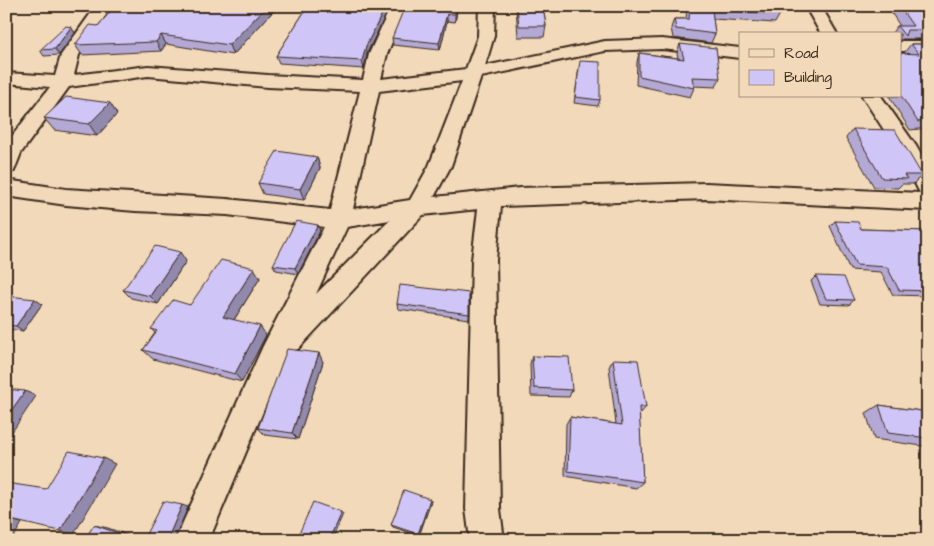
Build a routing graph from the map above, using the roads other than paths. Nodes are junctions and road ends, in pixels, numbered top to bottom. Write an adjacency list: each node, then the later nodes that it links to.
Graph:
1 (104, 6): 11 (street)
2 (399, 6): 12 (street)
3 (487, 6): 9 (street)
4 (813, 6): 5 (street)
5 (828, 32)
6 (902, 46): 7 (street)
7 (928, 46)
8 (739, 53): 9 (street)
9 (471, 74): 12 (street); 19 (street)
10 (6, 78): 11 (street)
11 (63, 82): 12 (street); 14 (street)
12 (371, 86): 20 (street)
13 (872, 98): 16 (street)
14 (6, 166)
15 (6, 188): 20 (street)
16 (928, 188)
17 (490, 199): 18 (street); 19 (street); 23 (street)
18 (928, 202)
19 (417, 207): 20 (street); 21 (street)
20 (339, 220): 21 (street)
21 (273, 355): 22 (street)
22 (192, 540)
23 (487, 540)

